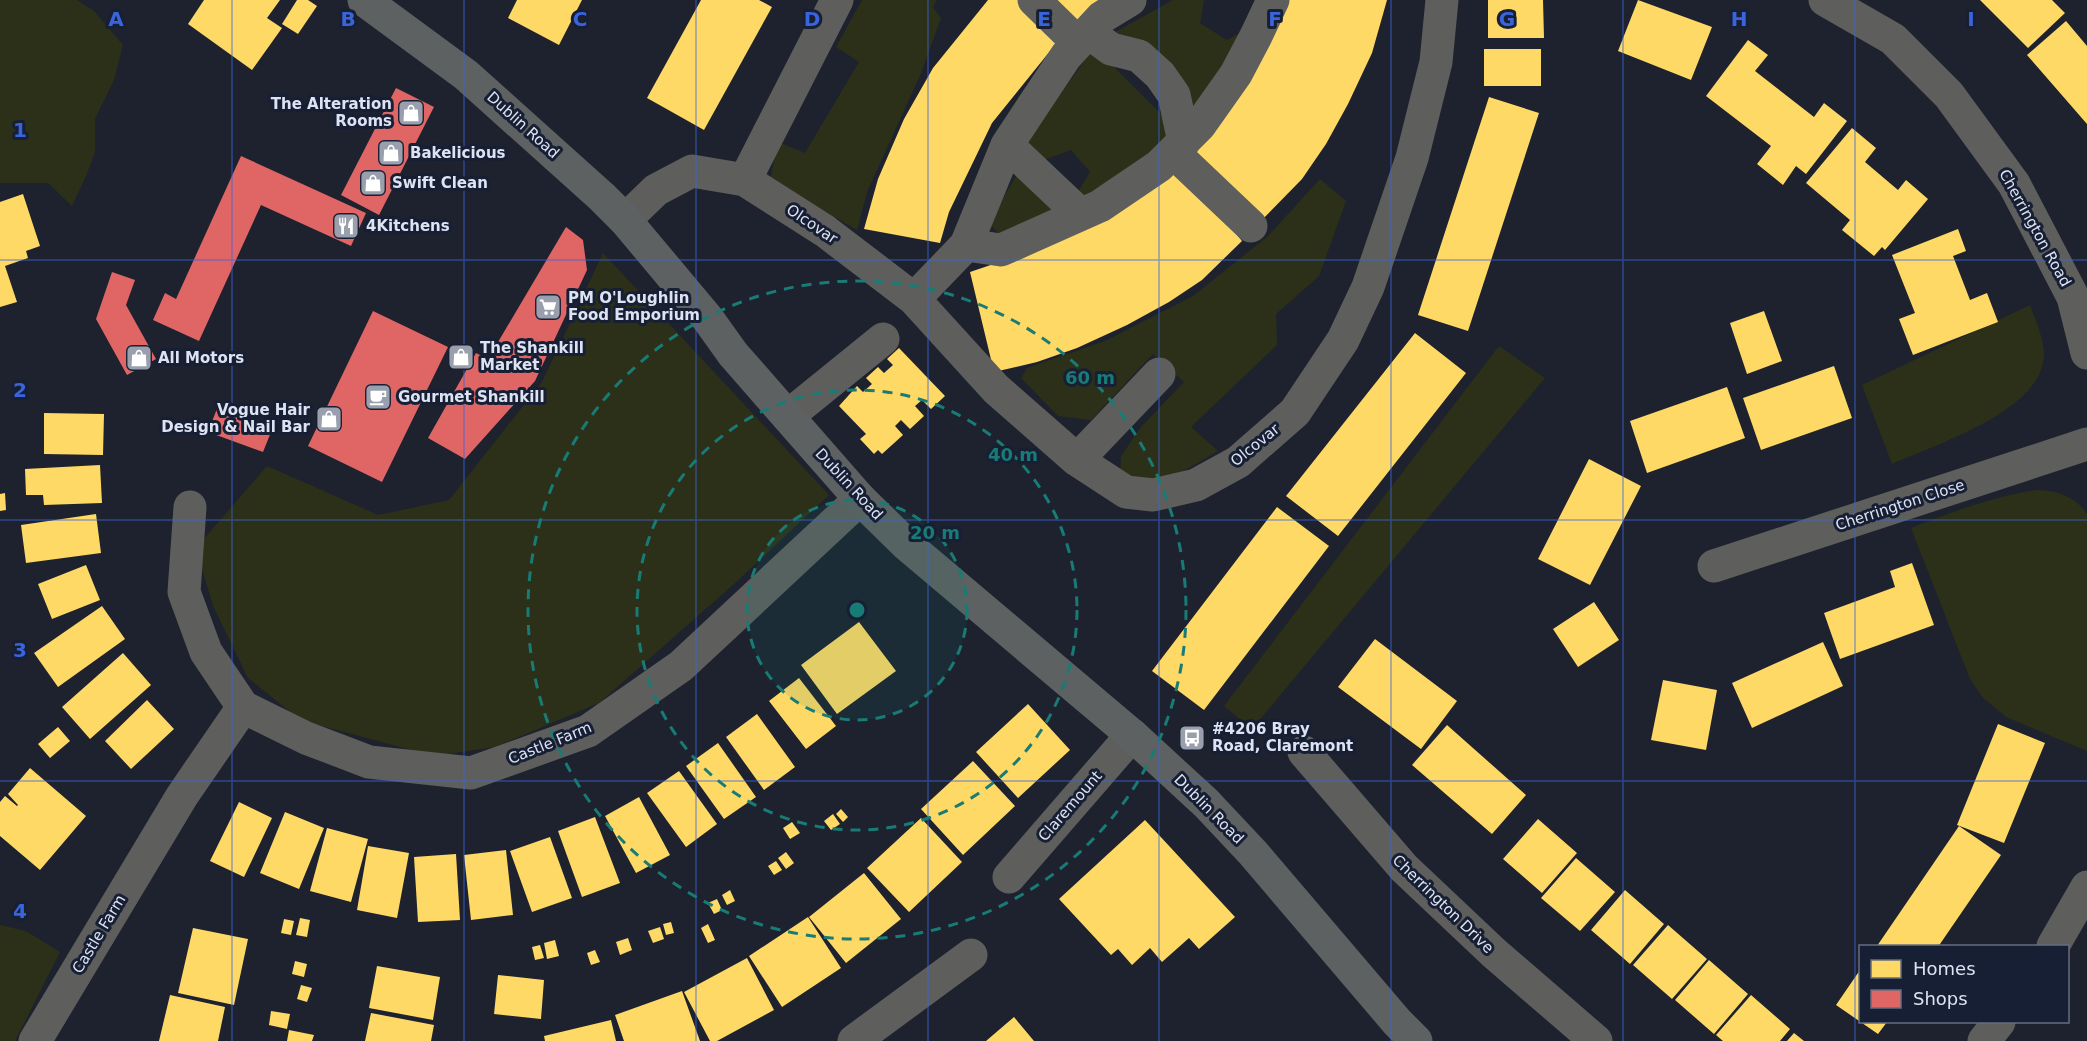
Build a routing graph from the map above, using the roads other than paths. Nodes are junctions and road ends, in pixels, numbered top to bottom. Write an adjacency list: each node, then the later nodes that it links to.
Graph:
1 (364, 0): 13 (main road, Dublin Road)
2 (837, 0): 11 (street)
3 (1034, 0): 8 (street)
4 (1130, 0): 8 (street)
5 (1442, 0): 22 (street, Olcovar)
6 (1825, 0): 18 (street, Cherrington Road)
7 (1261, 7): 10 (street)
8 (1083, 38): 9 (street); 10 (street)
9 (1007, 145): 12 (street); 15 (street)
10 (1179, 147): 12 (street); 14 (street)
11 (745, 180): 13 (street, Olcovar); 16 (street, Olcovar)
12 (1080, 214): 15 (street)
13 (625, 220): 20 (main road, Dublin Road)
14 (1251, 226)
15 (966, 245): 16 (street)
16 (914, 299): 22 (street, Olcovar)
17 (883, 339): 20 (street)
18 (2087, 353)
19 (1159, 374): 22 (street)
20 (788, 416): 23 (main road, Dublin Road)
21 (2087, 444): 25 (street, Cherrington Close)
22 (1077, 460)
23 (860, 499): 26 (street, Castle Farm); 27 (main road, Dublin Road)
24 (190, 507): 26 (street, Castle Farm)
25 (1714, 566)
26 (243, 707): 34 (street, Castle Farm)
27 (1132, 735): 29 (street, Claremount); 36 (main road, Dublin Road)
28 (1304, 752): 37 (street, Cherrington Drive)
29 (1009, 877)
30 (2087, 887): 31 (street)
31 (2054, 945)
32 (971, 955): 35 (street)
33 (1998, 1023): 38 (street)
34 (35, 1041)
35 (854, 1041)
36 (1416, 1041)
37 (1596, 1041)
38 (1984, 1041)

